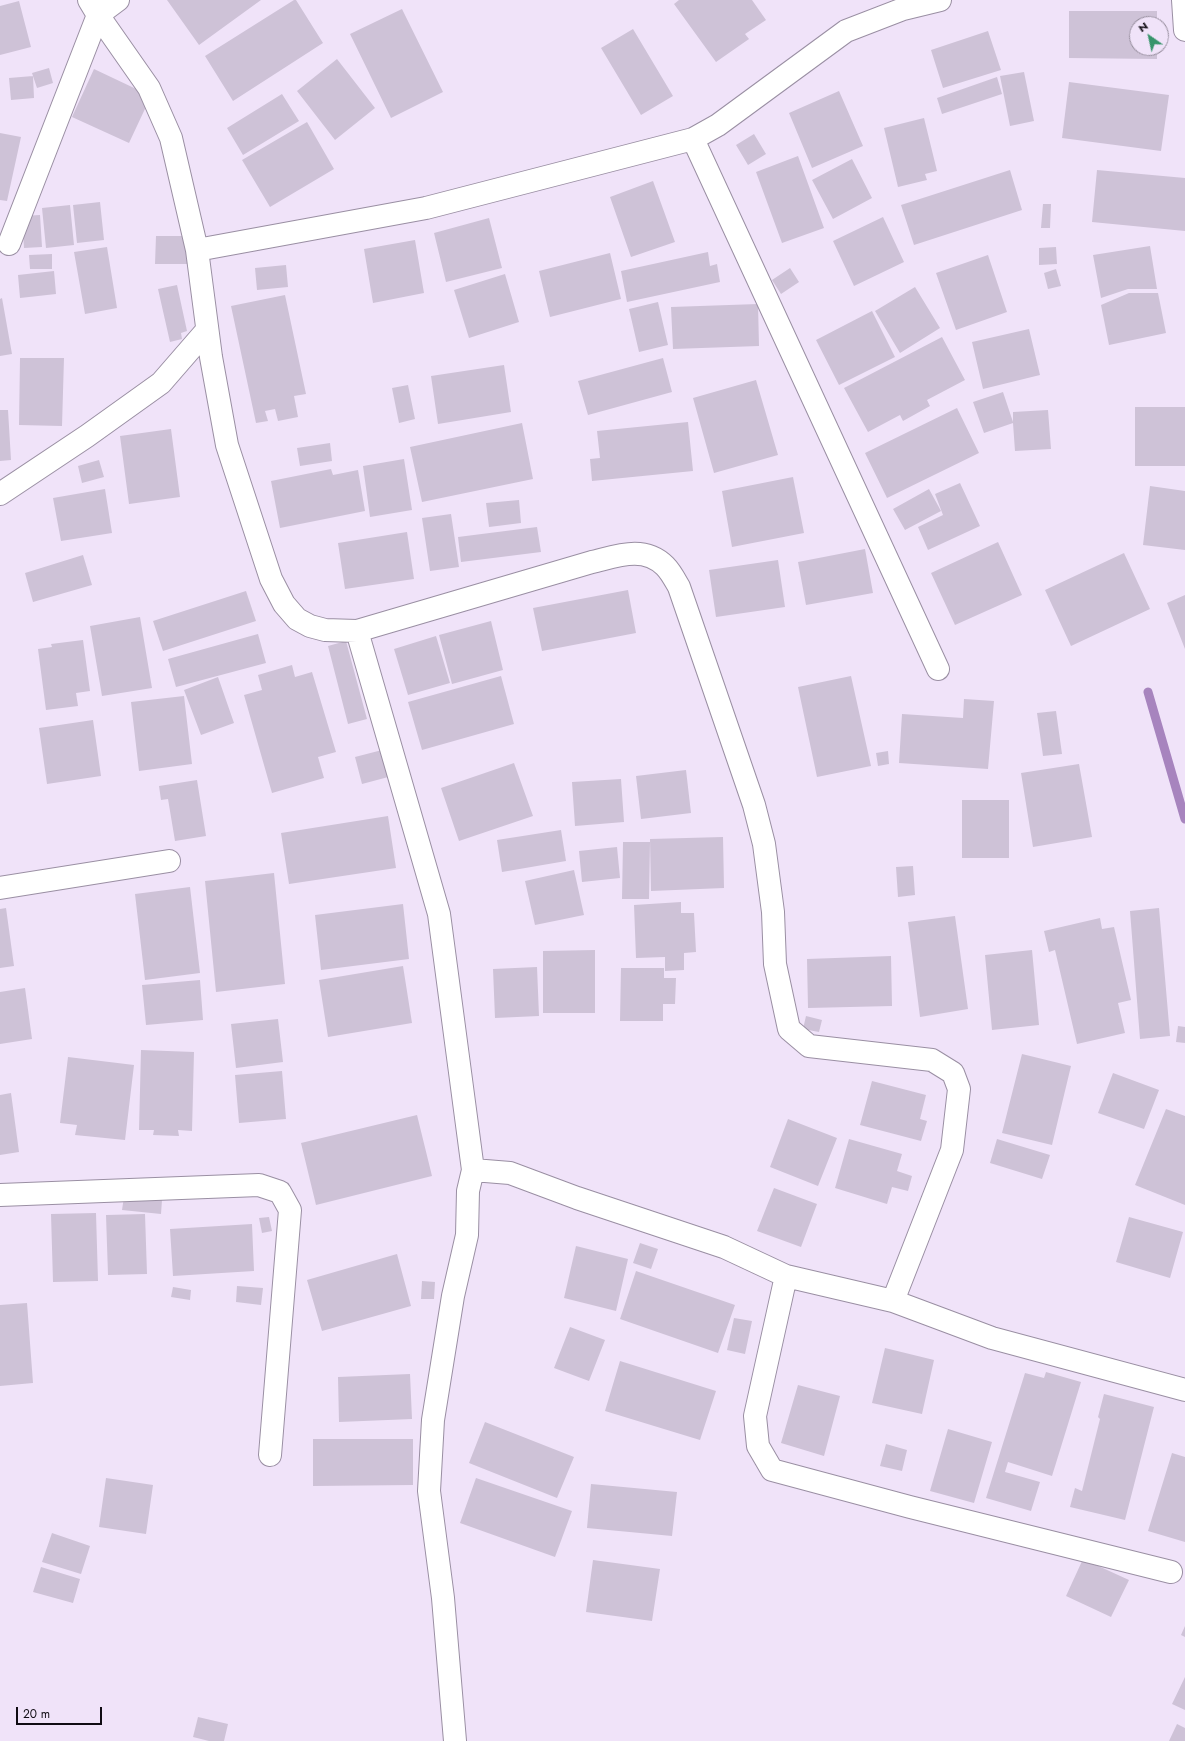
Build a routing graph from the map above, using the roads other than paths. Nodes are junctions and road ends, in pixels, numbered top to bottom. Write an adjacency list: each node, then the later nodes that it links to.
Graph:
1 (118, 0): 4 (street)
2 (940, 0): 6 (street)
3 (1183, 0): 5 (street)
4 (94, 8): 7 (street); 8 (street)
5 (1185, 30)
6 (693, 139): 8 (street); 12 (street)
7 (9, 244)
8 (197, 250): 9 (street)
9 (207, 330): 10 (street); 11 (street)
10 (0, 494)
11 (357, 631): 15 (street); 18 (street)
12 (938, 669)
13 (169, 861): 14 (street)
14 (0, 888)
15 (473, 1170): 17 (street); 22 (street)
16 (0, 1195): 20 (street)
17 (786, 1276): 18 (street); 21 (street)
18 (893, 1301): 19 (street)
19 (1185, 1390)
20 (270, 1455)
21 (1171, 1572)
22 (455, 1737)

